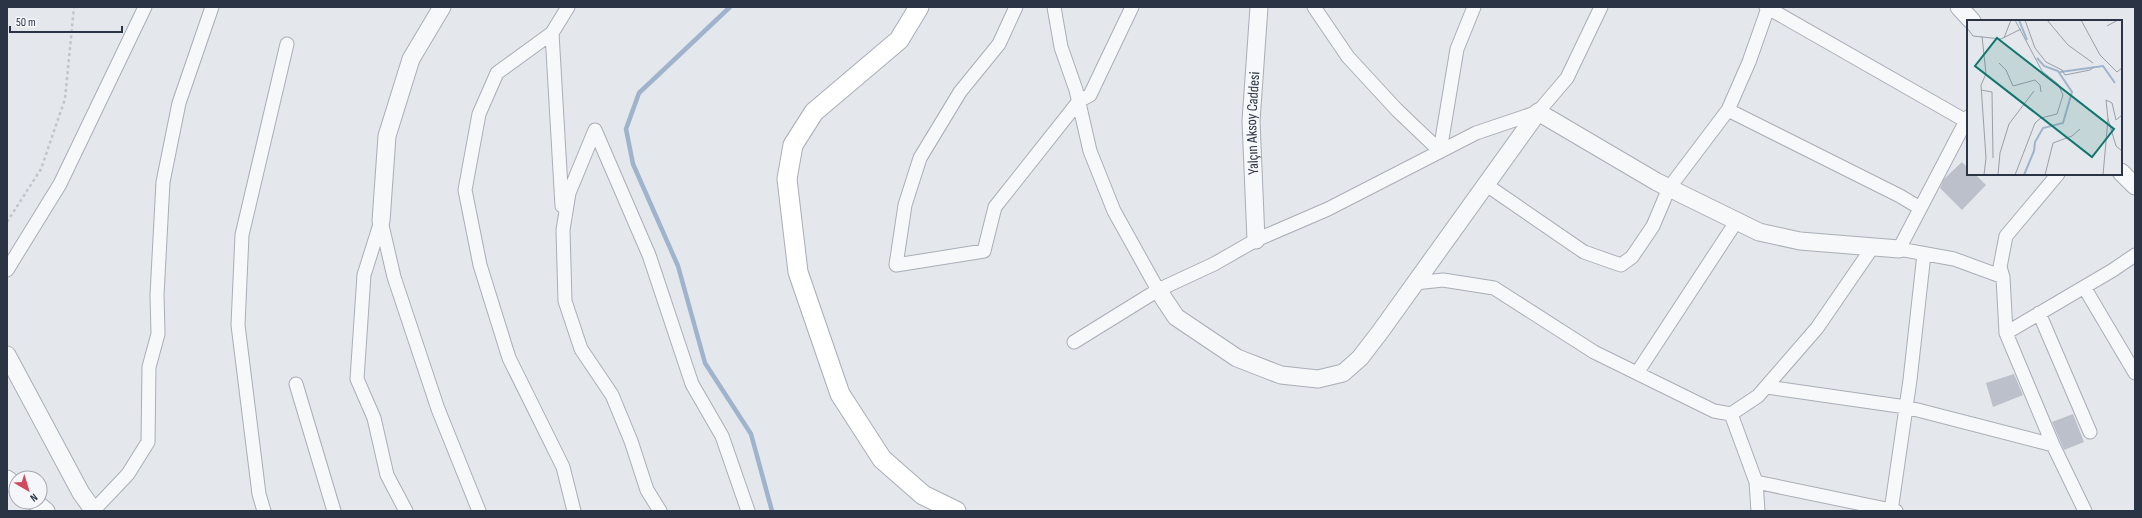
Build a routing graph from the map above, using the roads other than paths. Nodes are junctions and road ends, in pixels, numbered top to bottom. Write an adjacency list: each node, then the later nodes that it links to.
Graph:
1 (146, 7): 37 (street)
2 (212, 7): 55 (street)
3 (442, 7): 29 (street)
4 (568, 7): 16 (street)
5 (919, 7): 63 (main road)
6 (1016, 7): 18 (street)
7 (1054, 7): 18 (street)
8 (1132, 7): 18 (street)
9 (1259, 7): 32 (street, Yalçın Aksoy Caddesi)
10 (1314, 7): 22 (street)
11 (1474, 7): 22 (street)
12 (1602, 7): 20 (street)
13 (1959, 7): 15 (street)
14 (1767, 8): 19 (street); 21 (street)
15 (1971, 20)
16 (552, 33): 31 (street); 60 (street)
17 (288, 44): 56 (street)
18 (1079, 101): 41 (street)
19 (1728, 110): 27 (street); 28 (street)
20 (1538, 112): 22 (street); 25 (street); 27 (street)
21 (1967, 119): 28 (street)
22 (1440, 151): 32 (street)
23 (2122, 173): 26 (street)
24 (2057, 175): 38 (street)
25 (1485, 184): 27 (street); 39 (street)
26 (2135, 184)
27 (1669, 188): 30 (street)
28 (1920, 208): 34 (street)
29 (382, 221): 58 (street); 59 (street)
30 (1736, 222): 33 (street); 46 (street)
31 (563, 230): 61 (street); 62 (street)
32 (1256, 240): 41 (street)
33 (1872, 248): 34 (street); 49 (street)
34 (1899, 249): 35 (street)
35 (1924, 254): 38 (street); 50 (street)
36 (2135, 255): 40 (street)
37 (7, 270)
38 (2003, 277): 43 (street)
39 (1415, 283): 41 (street); 46 (street)
40 (2084, 287): 42 (street); 47 (street)
41 (1158, 290): 44 (street)
42 (2039, 313): 43 (street); 52 (street)
43 (2006, 332): 53 (street)
44 (1074, 342)
45 (7, 355): 55 (street)
46 (1638, 373): 51 (street)
47 (2135, 373)
48 (296, 384): 57 (street)
49 (1767, 386): 50 (street); 51 (street)
50 (1906, 407): 53 (street); 65 (street)
51 (1731, 414): 54 (street)
52 (2090, 432)
53 (2053, 445): 66 (street)
54 (1756, 482): 64 (street); 65 (street)
55 (94, 511)
56 (264, 511)
57 (334, 511)
58 (406, 511)
59 (479, 511)
60 (574, 511)
61 (660, 511)
62 (748, 511)
63 (956, 511)
64 (1758, 511)
65 (1893, 511)
66 (2085, 511)

